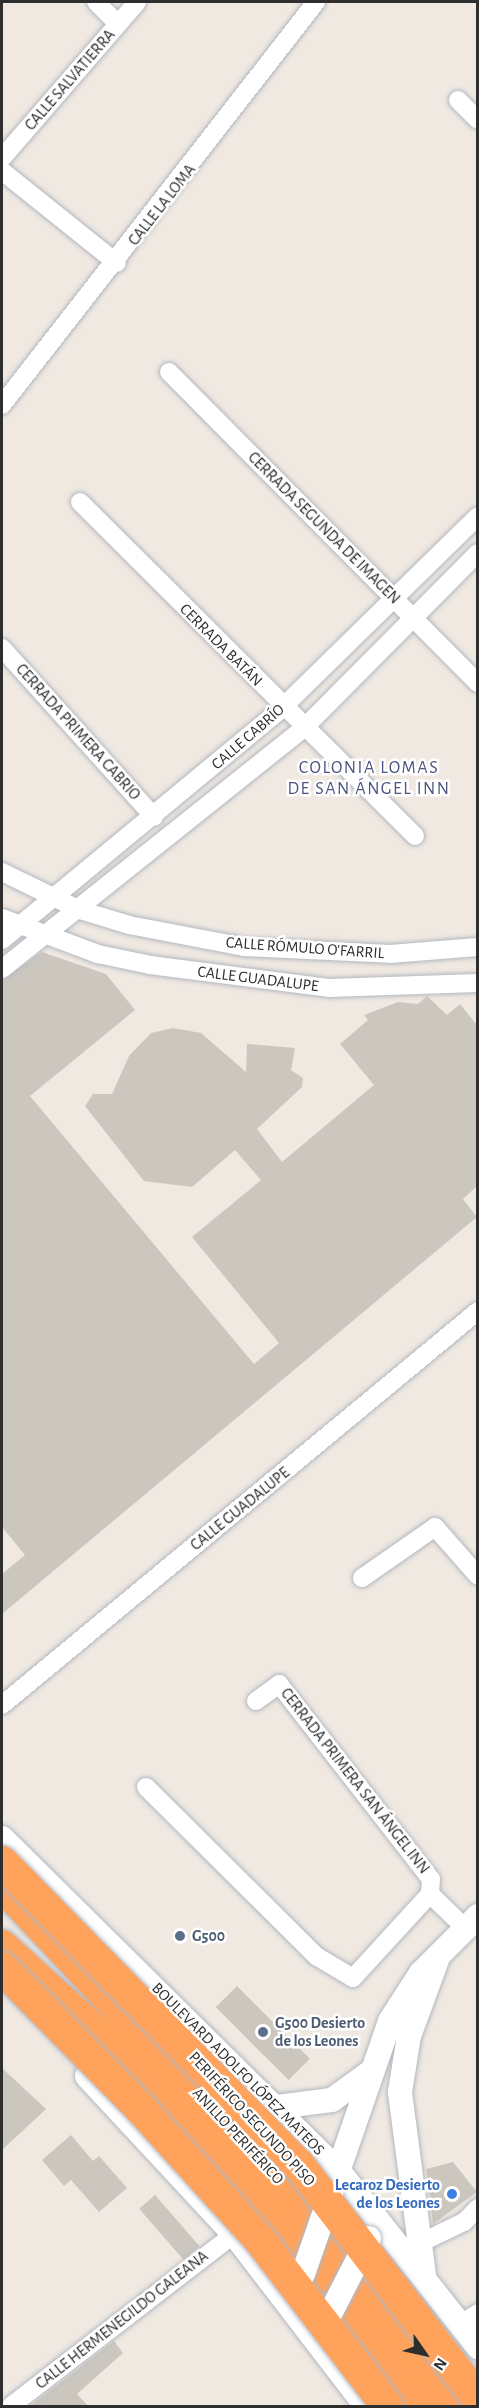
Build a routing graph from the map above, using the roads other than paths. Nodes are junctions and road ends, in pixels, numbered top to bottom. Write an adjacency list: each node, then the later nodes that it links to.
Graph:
1 (96, 2): 4 (street)
2 (137, 2): 4 (street, CALLE SALVATIERRA)
3 (316, 2): 9 (street, CALLE LA LOMA)
4 (118, 24): 7 (street, CALLE SALVATIERRA)
5 (458, 100): 6 (street)
6 (477, 120)
7 (2, 158)
8 (2, 171): 9 (street)
9 (117, 263): 11 (street, CALLE LA LOMA)
10 (170, 372): 15 (street, CERRADA SEGUNDA DE IMAGEN)
11 (2, 405)
12 (80, 502): 19 (street, CERRADA BATÁN)
13 (477, 516): 15 (street, CALLE CABRÍO)
14 (477, 553): 16 (street, CALLE CABRÍO)
15 (394, 599): 16 (street, CERRADA SEGUNDA DE IMAGEN); 19 (street, CALLE CABRÍO)
16 (413, 619): 18 (street, CERRADA SEGUNDA DE IMAGEN); 20 (street, CALLE CABRÍO)
17 (2, 648): 21 (street, CERRADA PRIMERA CABRIO)
18 (477, 683)
19 (282, 708): 20 (street, CERRADA BATÁN); 21 (street, CALLE CABRÍO)
20 (303, 729): 22 (street, CERRADA BATÁN); 25 (street, CALLE CABRÍO)
21 (154, 817): 24 (street, CALLE CABRÍO)
22 (415, 836)
23 (2, 872): 24 (street, CALLE RÓMULO O'FARRIL)
24 (54, 898): 25 (street, CALLE RÓMULO O'FARRIL); 27 (street, CALLE CABRÍO)
25 (80, 910): 28 (street, CALLE CABRÍO); 30 (street, CALLE RÓMULO O'FARRIL)
26 (2, 918): 27 (street)
27 (19, 926): 28 (street); 29 (street, CALLE CABRÍO)
28 (44, 935): 31 (street, CALLE CABRÍO); 32 (street, CALLE GUADALUPE)
29 (2, 940)
30 (477, 947)
31 (2, 969)
32 (477, 983)
33 (477, 1311): 37 (street, CALLE GUADALUPE)
34 (477, 1576): 35 (street)
35 (362, 1578)
36 (256, 1701): 42 (street, CERRADA PRIMERA SAN ÁNGEL INN)
37 (2, 1706)
38 (146, 1787): 42 (street)
39 (2, 1838): 51 (main road, BOULEVARD ADOLFO LÓPEZ MATEOS)
40 (2, 1862): 62 (highway, PERIFÉRICO SEGUNDO PISO, bridge)
41 (2, 1885): 67 (highway, ANILLO PERIFÉRICO)
42 (430, 1894): 43 (street, CERRADA PRIMERA SAN ÁNGEL INN)
43 (471, 1922): 45 (main road)
44 (2, 1946): 48 (highway, ANILLO PERIFÉRICO)
45 (437, 1960): 50 (main road); 56 (main road)
46 (2, 1968): 65 (highway, bridge)
47 (2, 1987): 55 (main road)
48 (64, 2006): 49 (highway); 66 (highway, ANILLO PERIFÉRICO)
49 (96, 2041)
50 (369, 2073): 51 (main road); 52 (main road)
51 (277, 2107): 52 (main road, BOULEVARD ADOLFO LÓPEZ MATEOS)
52 (338, 2170): 54 (main road, BOULEVARD ADOLFO LÓPEZ MATEOS); 58 (main road, bridge)
53 (477, 2208): 56 (street)
54 (373, 2229): 57 (main road, BOULEVARD ADOLFO LÓPEZ MATEOS); 60 (main road, bridge)
55 (234, 2234): 58 (main road); 63 (street, CALLE HERMENEGILDO GALEANA)
56 (418, 2244): 57 (main road)
57 (425, 2277): 59 (main road, BOULEVARD ADOLFO LÓPEZ MATEOS)
58 (291, 2308): 60 (main road)
59 (469, 2319): 61 (main road, BOULEVARD ADOLFO LÓPEZ MATEOS)
60 (316, 2340): 64 (main road)
61 (477, 2347)
62 (477, 2398)
63 (11, 2406)
64 (366, 2406)
65 (387, 2406)
66 (418, 2406)
67 (452, 2406)

